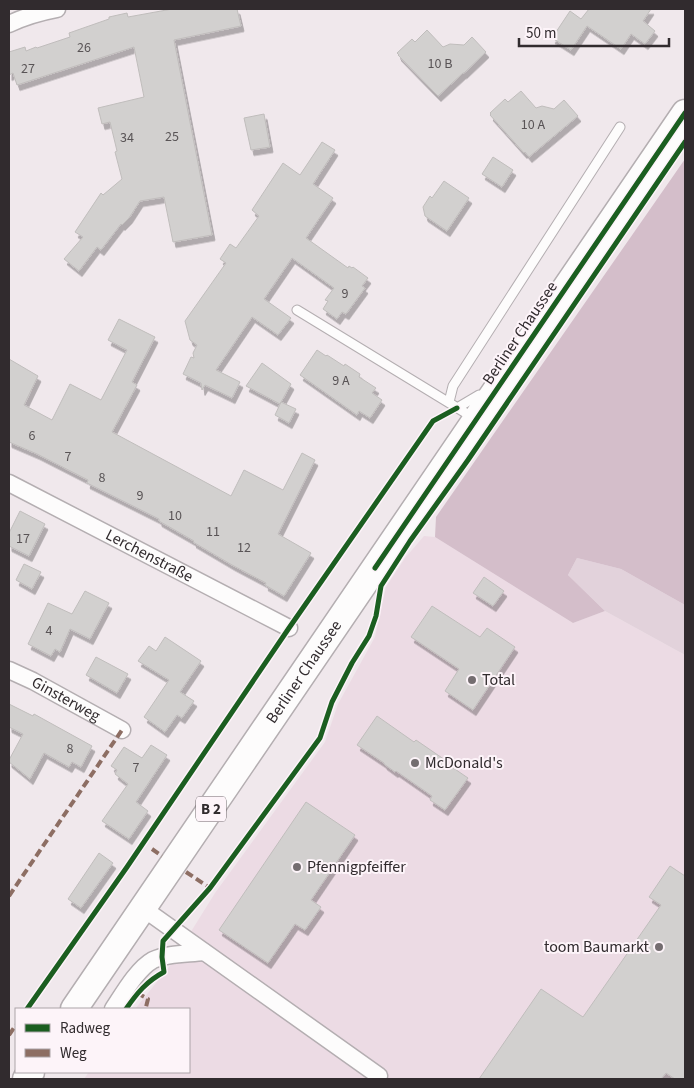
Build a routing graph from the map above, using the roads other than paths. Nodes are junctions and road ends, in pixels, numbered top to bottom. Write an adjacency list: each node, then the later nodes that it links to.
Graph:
1 (57, 9): 2 (street)
2 (9, 24)
3 (685, 113): 6 (main road, Berliner Chaussee / B 2)
4 (620, 127): 6 (lane)
5 (297, 310): 6 (lane)
6 (468, 408): 11 (main road, Berliner Chaussee / B 2)
7 (9, 483): 8 (street, Lerchenstraße)
8 (289, 628)
9 (9, 670): 10 (street, Ginsterweg)
10 (122, 730)
11 (144, 909): 12 (street); 13 (main road, Berliner Chaussee / B 2)
12 (204, 952): 14 (street); 15 (street)
13 (75, 1008)
14 (114, 1008)
15 (382, 1077)

